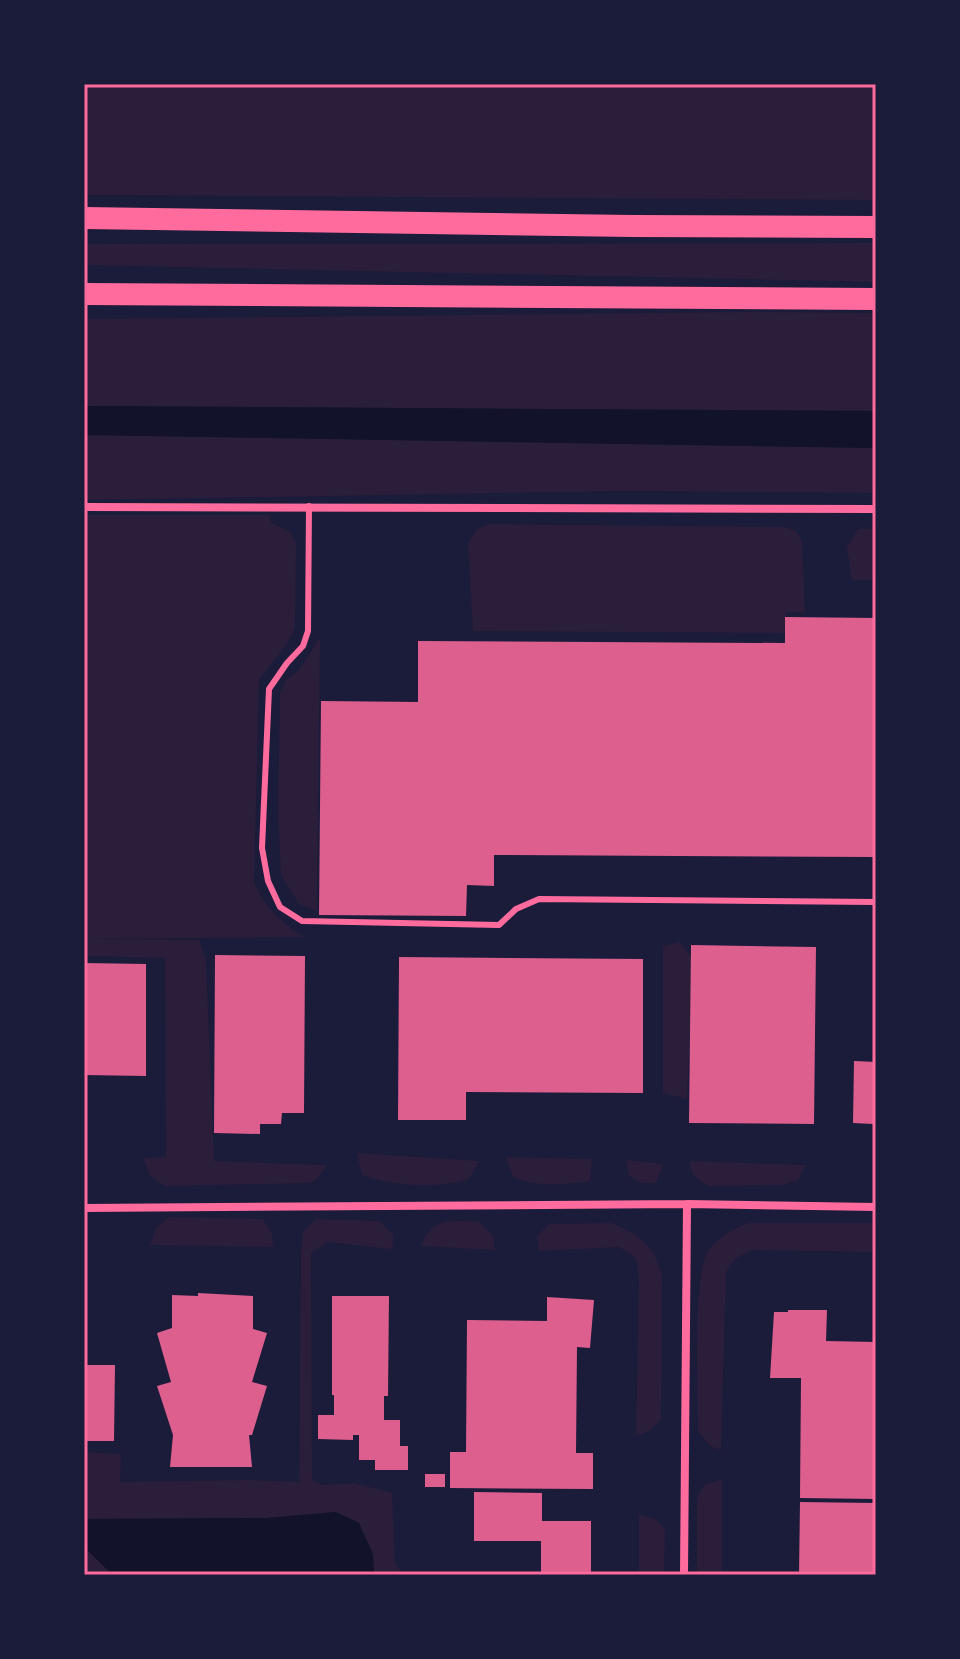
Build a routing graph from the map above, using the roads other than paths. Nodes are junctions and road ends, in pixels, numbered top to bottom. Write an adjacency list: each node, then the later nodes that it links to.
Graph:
1 (84, 218): 2 (highway)
2 (876, 227)
3 (84, 294): 4 (highway)
4 (876, 299)
5 (309, 506): 6 (street); 7 (street); 8 (lane)
6 (84, 507)
7 (876, 509)
8 (876, 902)
9 (687, 1204): 10 (street); 11 (street); 12 (street)
10 (876, 1207)
11 (84, 1208)
12 (684, 1575)

